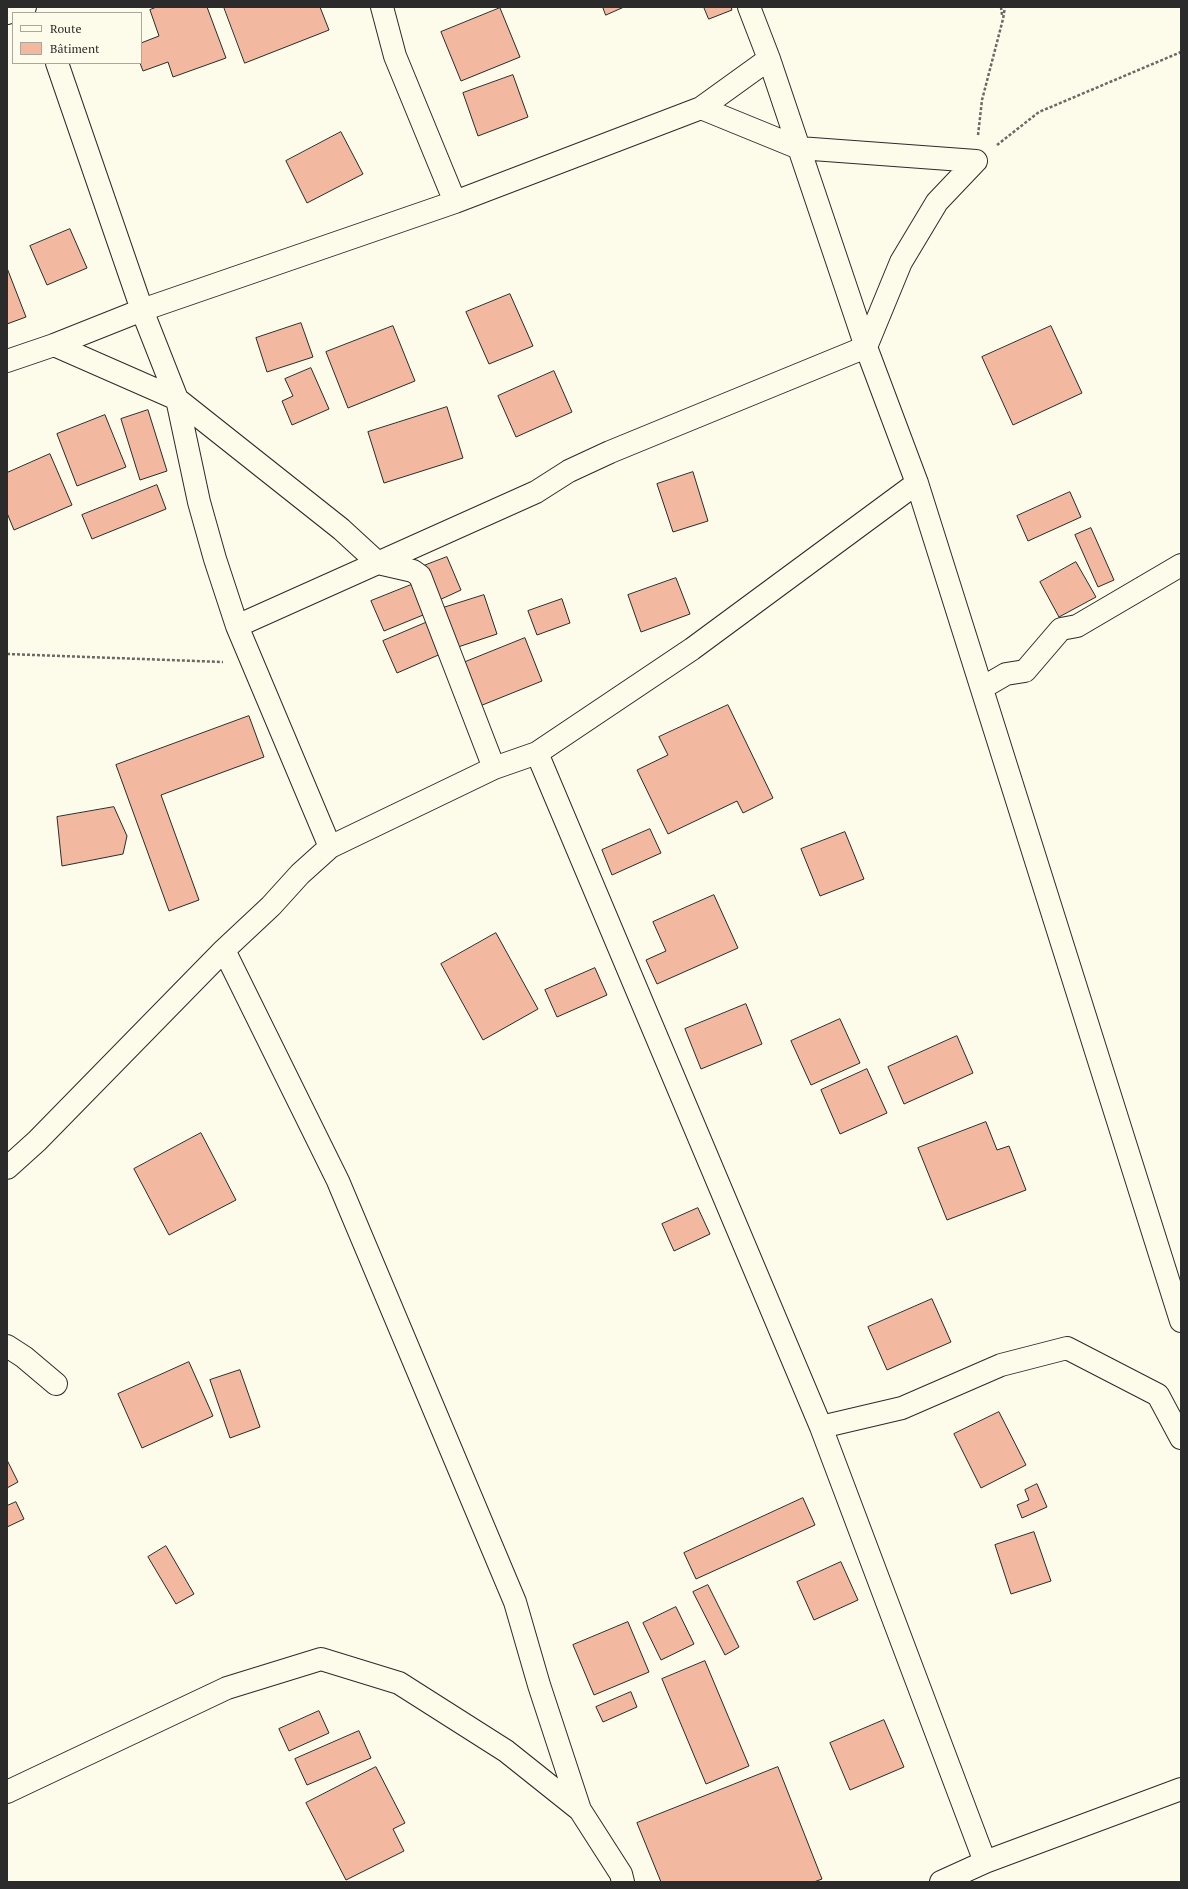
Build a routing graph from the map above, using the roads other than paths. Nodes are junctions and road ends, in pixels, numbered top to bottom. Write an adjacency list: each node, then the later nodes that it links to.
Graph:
1 (25, 7): 4 (street)
2 (382, 7): 9 (street)
3 (749, 7): 5 (street)
4 (7, 13)
5 (769, 59): 7 (street); 8 (street)
6 (57, 64): 10 (street)
7 (701, 108): 8 (street); 9 (street)
8 (800, 148): 12 (street); 12 (street)
9 (455, 202): 10 (street)
10 (142, 310): 11 (street); 14 (street)
11 (54, 345): 13 (street); 14 (street)
12 (866, 347): 15 (street); 16 (street)
13 (7, 361)
14 (177, 399): 16 (street); 18 (street)
15 (917, 483): 19 (street); 20 (street)
16 (378, 564): 18 (street); 21 (street)
17 (1181, 565): 19 (street)
18 (237, 626): 22 (street)
19 (982, 688): 25 (street)
20 (537, 753): 21 (street); 28 (street)
21 (494, 768): 22 (street)
22 (330, 847): 23 (street)
23 (224, 950): 24 (street); 32 (street)
24 (7, 1168)
25 (1181, 1321)
26 (7, 1346): 27 (street)
27 (56, 1384)
28 (821, 1428): 29 (street); 33 (street)
29 (1181, 1438)
30 (1181, 1789): 33 (street)
31 (7, 1792): 32 (street)
32 (580, 1810): 34 (street)
33 (985, 1862): 35 (street)
34 (623, 1882)
35 (941, 1882)

